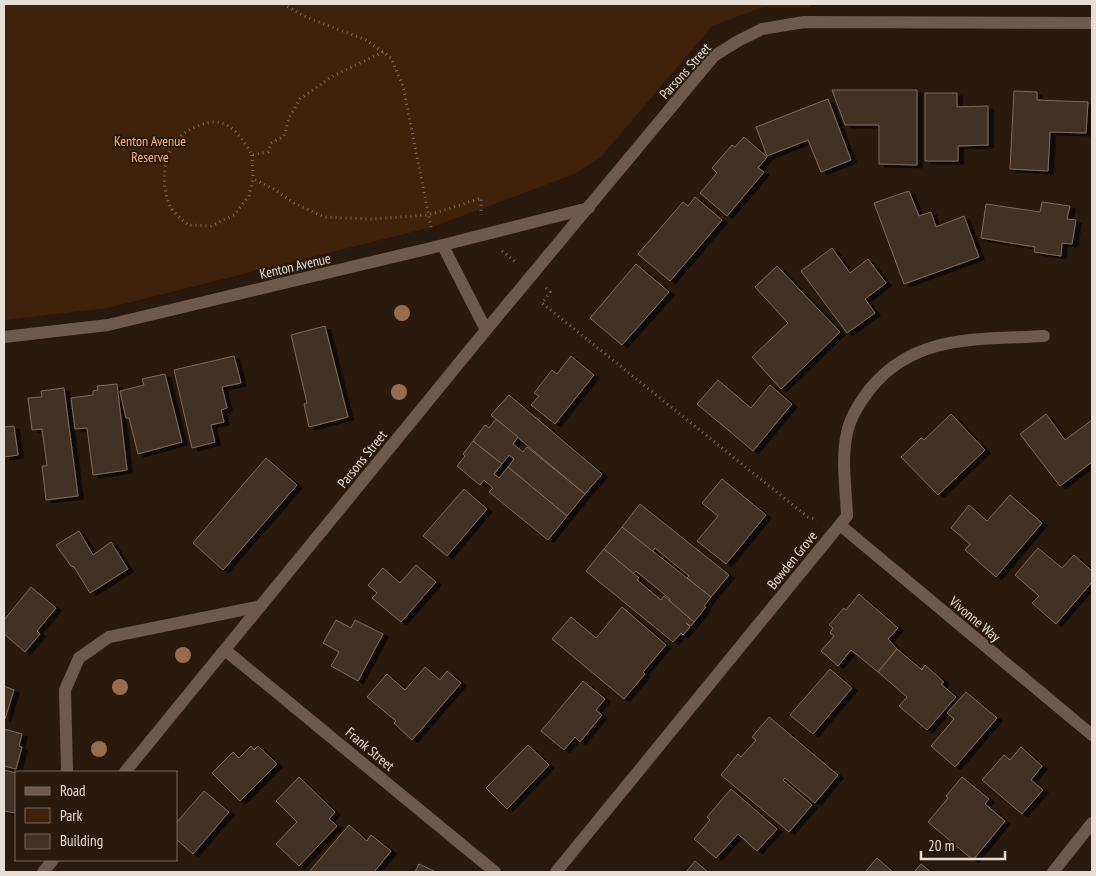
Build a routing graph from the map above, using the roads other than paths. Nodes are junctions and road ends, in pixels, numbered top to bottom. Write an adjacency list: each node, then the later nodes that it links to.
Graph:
1 (1092, 23): 2 (street, Parsons Street)
2 (589, 208): 3 (street, Kenton Avenue); 4 (street, Parsons Street)
3 (439, 247): 4 (street); 6 (street, Kenton Avenue)
4 (486, 330): 8 (street, Parsons Street)
5 (1044, 336): 7 (street, Bowden Grove)
6 (4, 338)
7 (840, 525): 10 (street, Vivonne Way); 17 (street, Bowden Grove)
8 (261, 606): 9 (street, Parsons Street); 11 (street)
9 (225, 650): 12 (street, Parsons Street); 16 (street, Frank Street)
10 (1092, 735)
11 (67, 771)
12 (127, 771)
13 (1092, 823): 18 (street)
14 (53, 861): 15 (street)
15 (43, 872)
16 (495, 872)
17 (556, 872)
18 (1053, 872)

